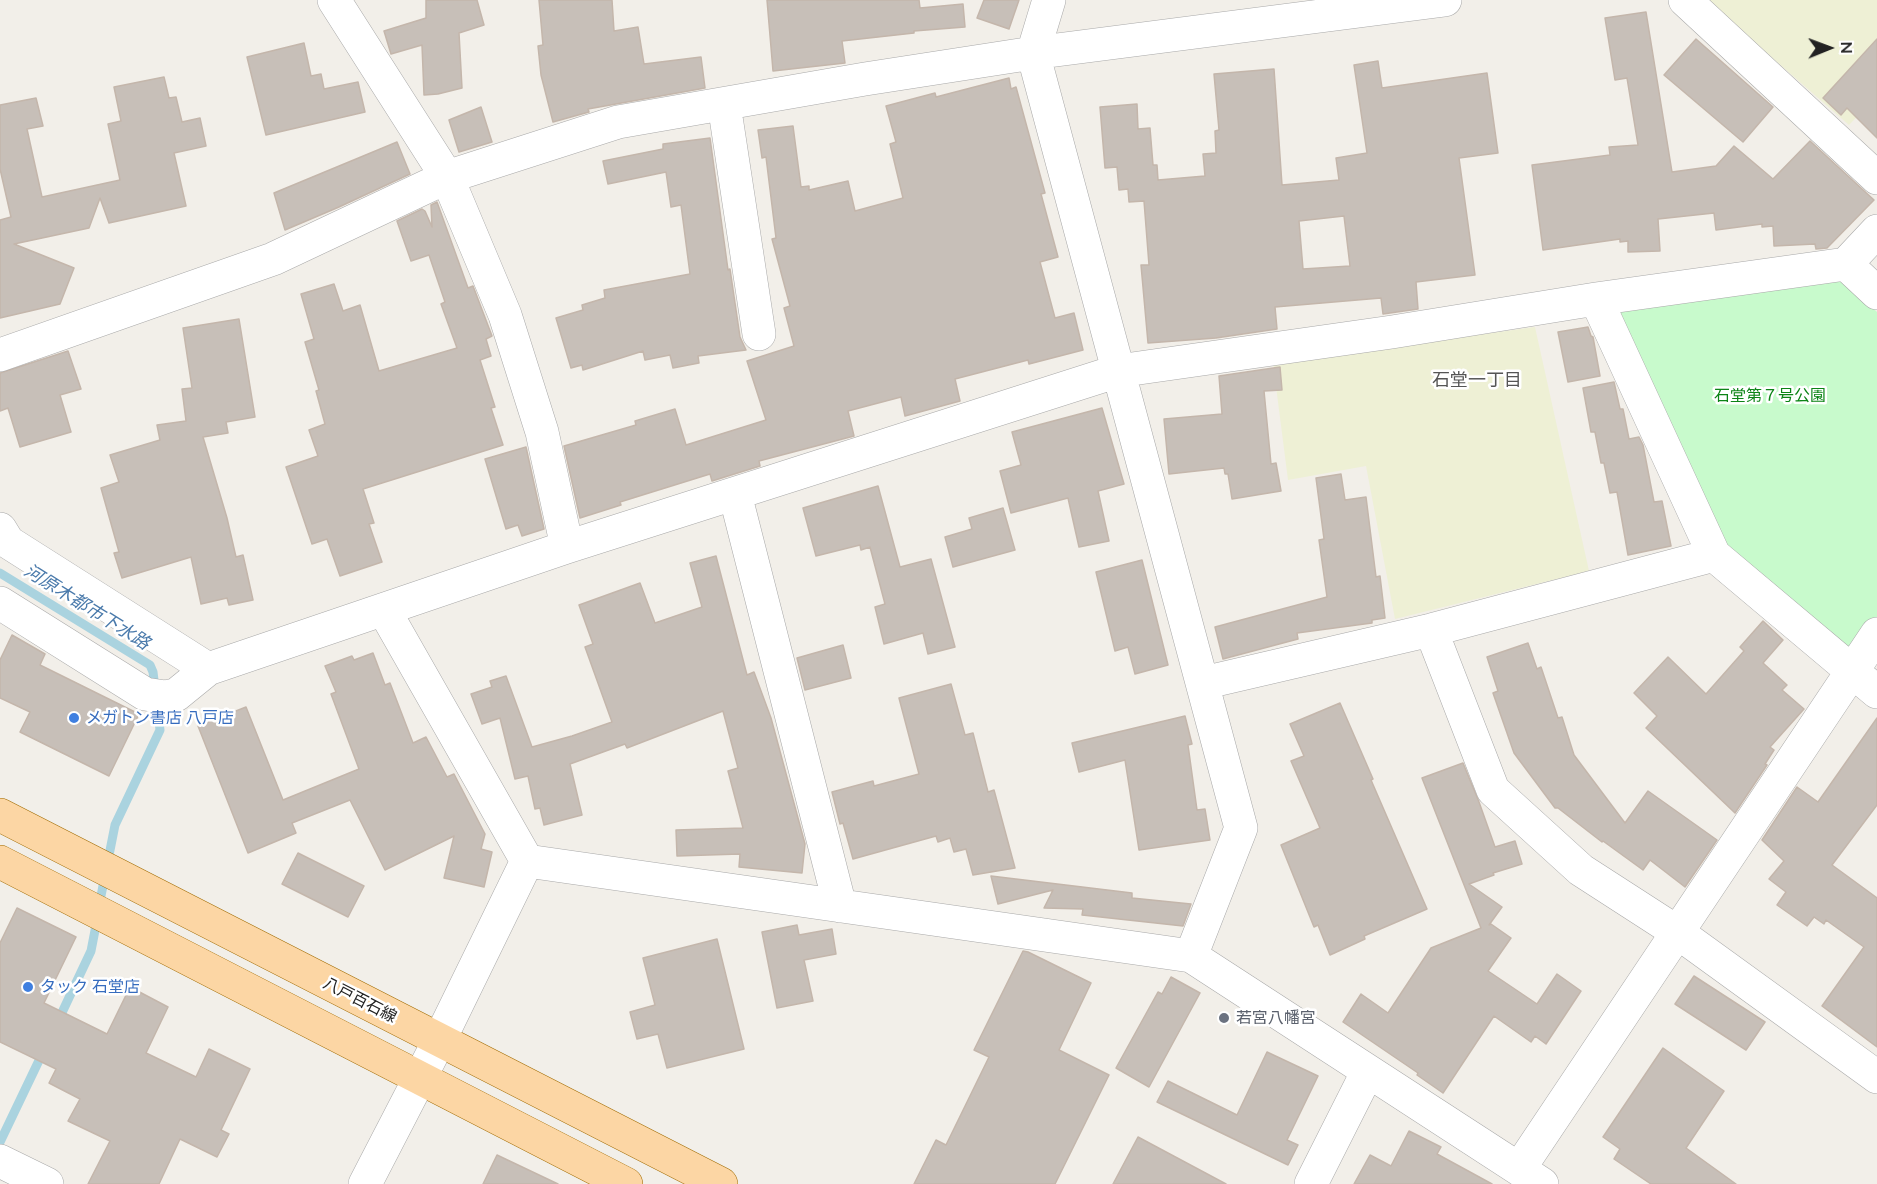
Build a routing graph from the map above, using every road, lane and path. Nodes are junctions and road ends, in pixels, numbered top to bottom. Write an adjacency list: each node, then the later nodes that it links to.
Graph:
1 (334, 0): 7 (street)
2 (1049, 0): 5 (street)
3 (1445, 0): 5 (street)
4 (1685, 0): 8 (street)
5 (1033, 53): 6 (street); 15 (street)
6 (724, 104): 7 (street); 13 (street)
7 (447, 177): 14 (street); 18 (street)
8 (1877, 178)
9 (1877, 231): 10 (street)
10 (1846, 264): 11 (street); 12 (street)
11 (1877, 293)
12 (1596, 299): 15 (street); 19 (street)
13 (759, 334)
14 (0, 355)
15 (1118, 371): 16 (street); 26 (street)
16 (735, 494): 18 (street); 31 (street)
17 (0, 529): 24 (street)
18 (567, 547): 21 (street)
19 (1714, 555): 22 (street); 25 (street)
20 (0, 603): 24 (street)
21 (384, 610): 24 (street); 29 (street)
22 (1431, 630): 26 (street); 32 (street)
23 (1877, 634): 25 (street)
24 (208, 669)
25 (1852, 671): 27 (street); 32 (street)
26 (1203, 683): 33 (street)
27 (1877, 692)
28 (0, 815): 34 (main road, 八戸百石線)
29 (527, 861): 31 (street); 34 (street)
30 (0, 862): 37 (main road)
31 (840, 906): 33 (street)
32 (1677, 932): 36 (street); 39 (street)
33 (1191, 956): 35 (street)
34 (439, 1041): 37 (street); 43 (main road, 八戸百石線)
35 (1368, 1071): 39 (street); 44 (street)
36 (1877, 1077)
37 (420, 1079): 41 (street); 42 (main road)
38 (0, 1161): 40 (street)
39 (1531, 1176)
40 (47, 1184)
41 (365, 1184)
42 (626, 1184)
43 (721, 1184)
44 (1311, 1184)

